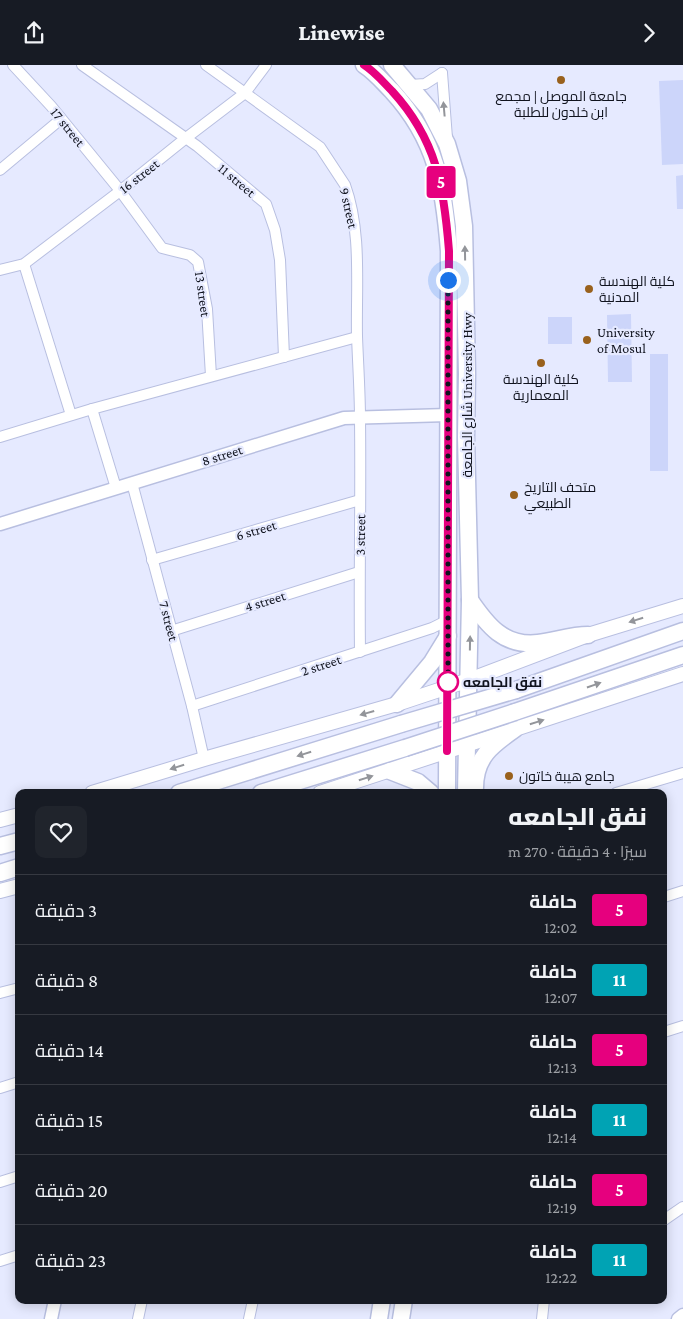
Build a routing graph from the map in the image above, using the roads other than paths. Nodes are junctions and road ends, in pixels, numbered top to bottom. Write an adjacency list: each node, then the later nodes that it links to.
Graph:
1 (13, 65): 9 (street, 17 street)
2 (82, 65): 10 (street, 11 street)
3 (206, 65): 8 (street, 9 street)
4 (266, 65): 8 (street, 16 street)
5 (364, 65): 21 (main road, شارع الجامعة University Hwy)
6 (392, 65): 7 (main road, شارع الجامعة University Hwy)
7 (410, 85): 11 (main road, شارع الجامعة University Hwy); 11 (street, one-way to 7)
8 (245, 93): 10 (street, 16 street); 16 (street, 9 street)
9 (61, 119): 12 (street); 13 (street, 17 street)
10 (186, 138): 13 (street, 16 street); 17 (street, 11 street)
11 (447, 144): 30 (main road, شارع الجامعة University Hwy, one-way to 11)
12 (0, 169)
13 (120, 191): 14 (street, 16 street); 18 (street, 13 street)
14 (24, 263): 15 (street, 16 street); 20 (street)
15 (0, 271)
16 (357, 337): 17 (street); 22 (street, 9 street)
17 (284, 357): 18 (street)
18 (211, 376): 19 (street)
19 (92, 409): 20 (street); 25 (street)
20 (71, 415): 23 (street)
21 (448, 415): 22 (street, 8 street); 32 (main road, شارع الجامعة University Hwy)
22 (360, 417): 24 (street, 8 street); 26 (street, 3 street)
23 (0, 437)
24 (132, 483): 25 (street, 8 street); 28 (street, 7 street)
25 (116, 488): 27 (street, 8 street)
26 (360, 500): 28 (street, 6 street); 29 (street, 3 street)
27 (0, 524)
28 (152, 559): 33 (street, 7 street)
29 (359, 572): 33 (street, 4 street); 36 (street, 3 street)
30 (470, 600): 35 (main road); 39 (main road, شارع الجامعة University Hwy, one-way to 30)
31 (683, 606): 35 (main road, one-way to 35)
32 (448, 628): 36 (street, 2 street); 40 (main road, شارع الجامعة University Hwy); 41 (main road)
33 (171, 631): 42 (street, 7 street)
34 (683, 631): 50 (main road, one-way to 50, bridge)
35 (588, 635): 39 (main road)
36 (360, 652): 42 (street, 2 street)
37 (683, 655): 51 (main road, one-way to 37, bridge)
38 (683, 674): 43 (main road, one-way to 38)
39 (469, 680): 40 (main road); 44 (main road, شارع الجامعة University Hwy)
40 (448, 686): 41 (main road); 45 (main road, شارع الجامعة University Hwy)
41 (397, 704): 46 (main road, one-way to 46)
42 (192, 706): 46 (street, 7 street)
43 (515, 729): 44 (main road); 56 (main road)
44 (468, 744): 45 (main road); 55 (main road, شارع الجامعة University Hwy)
45 (447, 751): 47 (main road); 54 (main road, شارع الجامعة University Hwy)
46 (204, 759): 49 (main road, one-way to 49)
47 (390, 771): 52 (main road, one-way to 47); 53 (main road)
48 (683, 773): 57 (street)
49 (105, 789)
50 (192, 789)
51 (274, 789)
52 (333, 789)
53 (426, 789)
54 (446, 789)
55 (466, 789)
56 (474, 789)
57 (629, 789)
58 (15, 816): 59 (main road)
59 (0, 820)
60 (15, 842): 61 (main road)
61 (0, 846)
62 (15, 868): 63 (main road)
63 (0, 873)
64 (15, 887): 65 (main road)
65 (0, 891)
66 (683, 891): 67 (street)
67 (667, 896)
68 (15, 989): 69 (street)
69 (0, 993)
70 (683, 1026): 71 (street)
71 (667, 1031)
72 (15, 1083): 73 (street)
73 (0, 1088)
74 (15, 1177): 75 (street)
75 (0, 1183)
76 (683, 1207): 77 (street)
77 (667, 1218)
78 (15, 1256): 79 (street)
79 (0, 1261)
80 (55, 1304): 87 (street)
81 (141, 1304): 88 (street)
82 (252, 1304): 89 (street)
83 (381, 1304): 90 (main road)
84 (404, 1304): 91 (main road)
85 (544, 1304): 92 (street)
86 (683, 1315): 93 (street)
87 (51, 1319)
88 (138, 1319)
89 (249, 1319)
90 (379, 1319)
91 (402, 1319)
92 (542, 1319)
93 (678, 1319)

